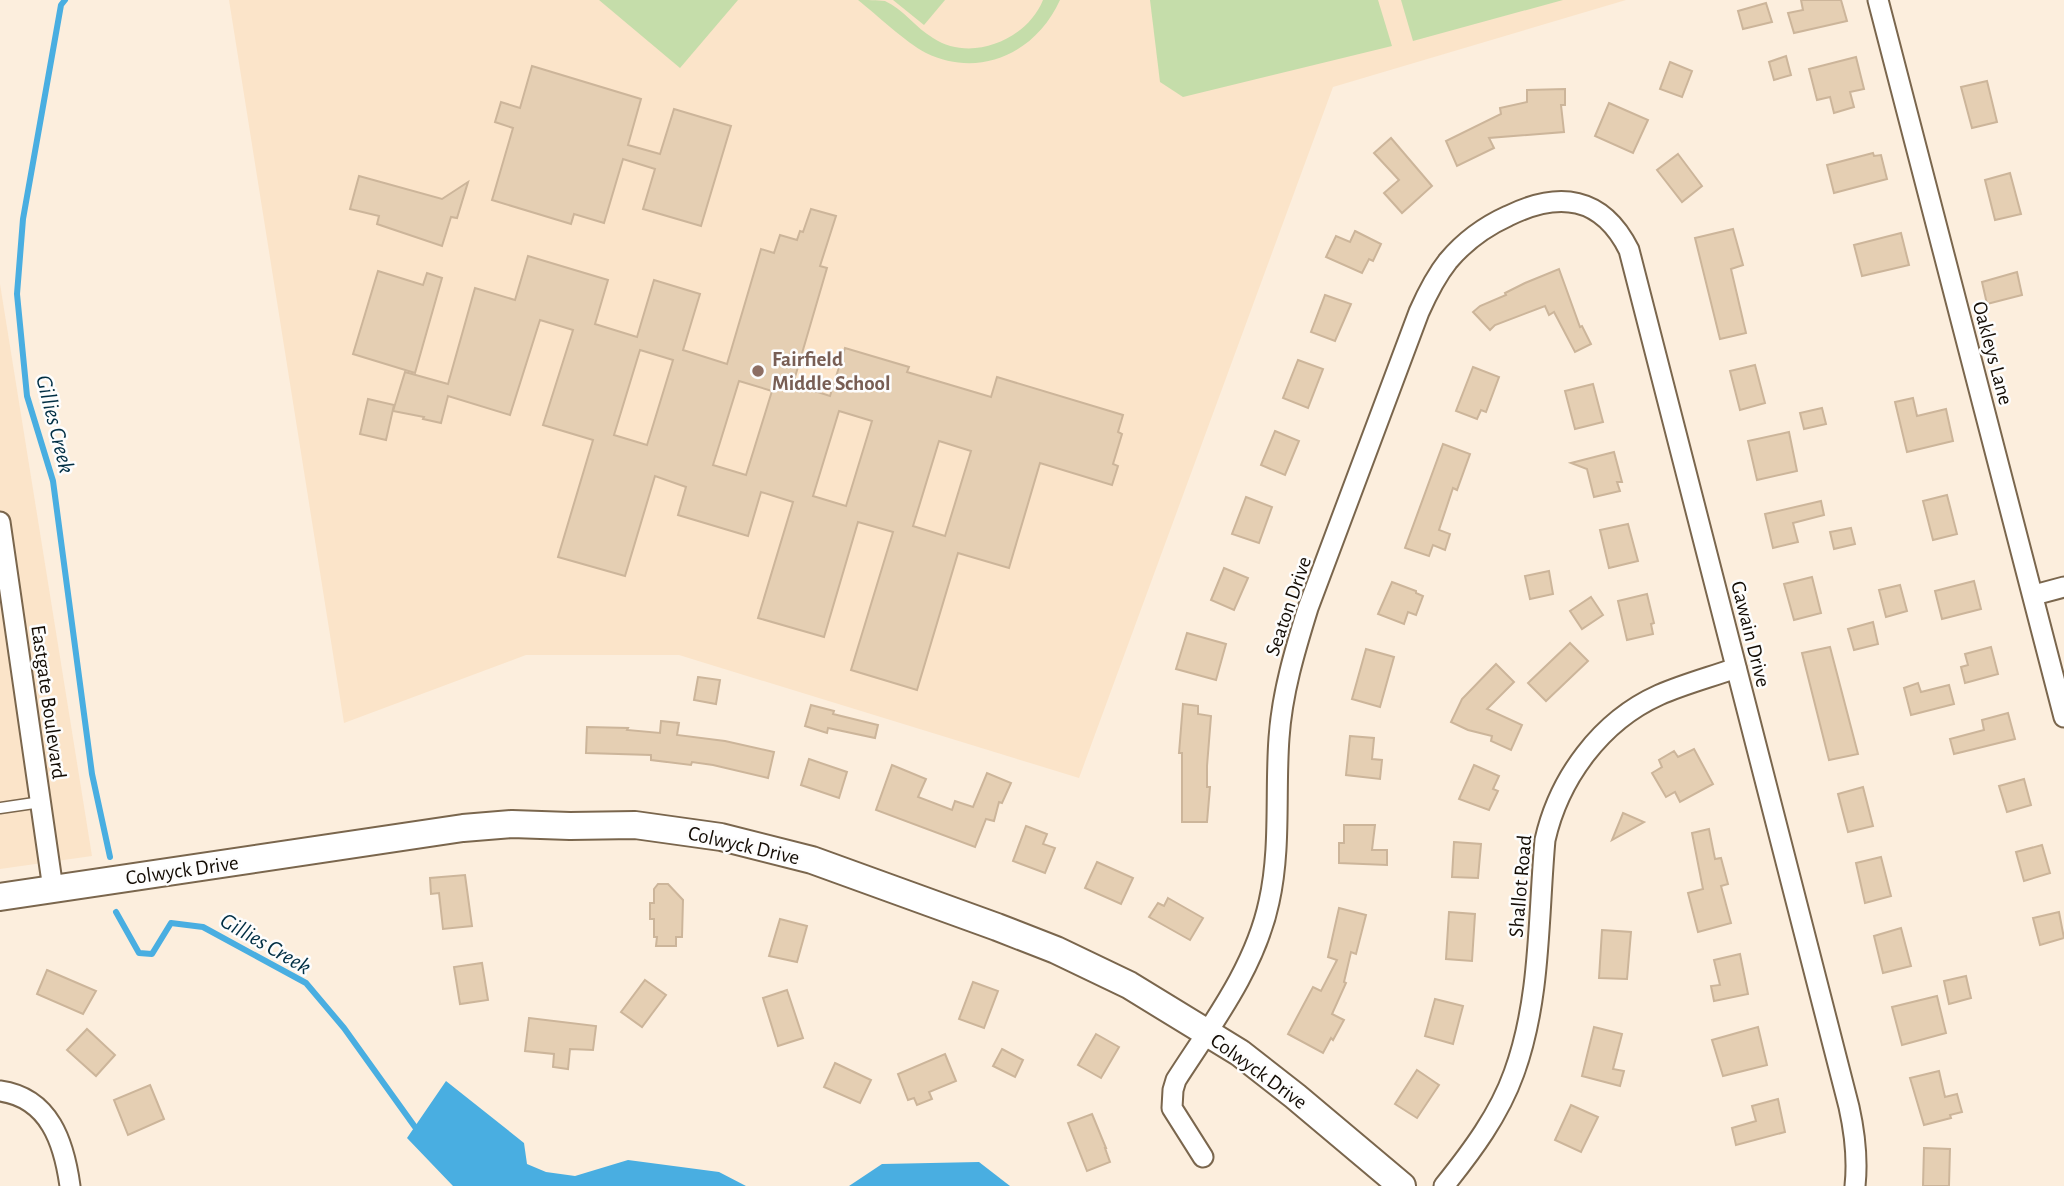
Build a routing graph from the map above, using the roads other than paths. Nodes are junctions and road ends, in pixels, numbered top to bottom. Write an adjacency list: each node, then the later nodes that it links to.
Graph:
1 (1878, 0): 5 (street, Oakleys Lane)
2 (1494, 222): 6 (street, Gawain Drive); 12 (street, Seaton Drive)
3 (0, 522): 8 (street, Eastgate Boulevard)
4 (2064, 587): 5 (street)
5 (2034, 596): 7 (street, Oakleys Lane)
6 (1736, 668): 17 (street, Shallot Road); 18 (street, Gawain Drive)
7 (2064, 717)
8 (41, 802): 9 (lane); 10 (street, Eastgate Boulevard)
9 (0, 808)
10 (53, 889): 11 (street, Colwyck Drive); 12 (street, Colwyck Drive)
11 (0, 897)
12 (1207, 1032): 14 (street, Seaton Drive); 16 (street, Colwyck Drive)
13 (0, 1091): 15 (street)
14 (1203, 1157)
15 (70, 1186)
16 (1402, 1186)
17 (1444, 1186)
18 (1854, 1186)

